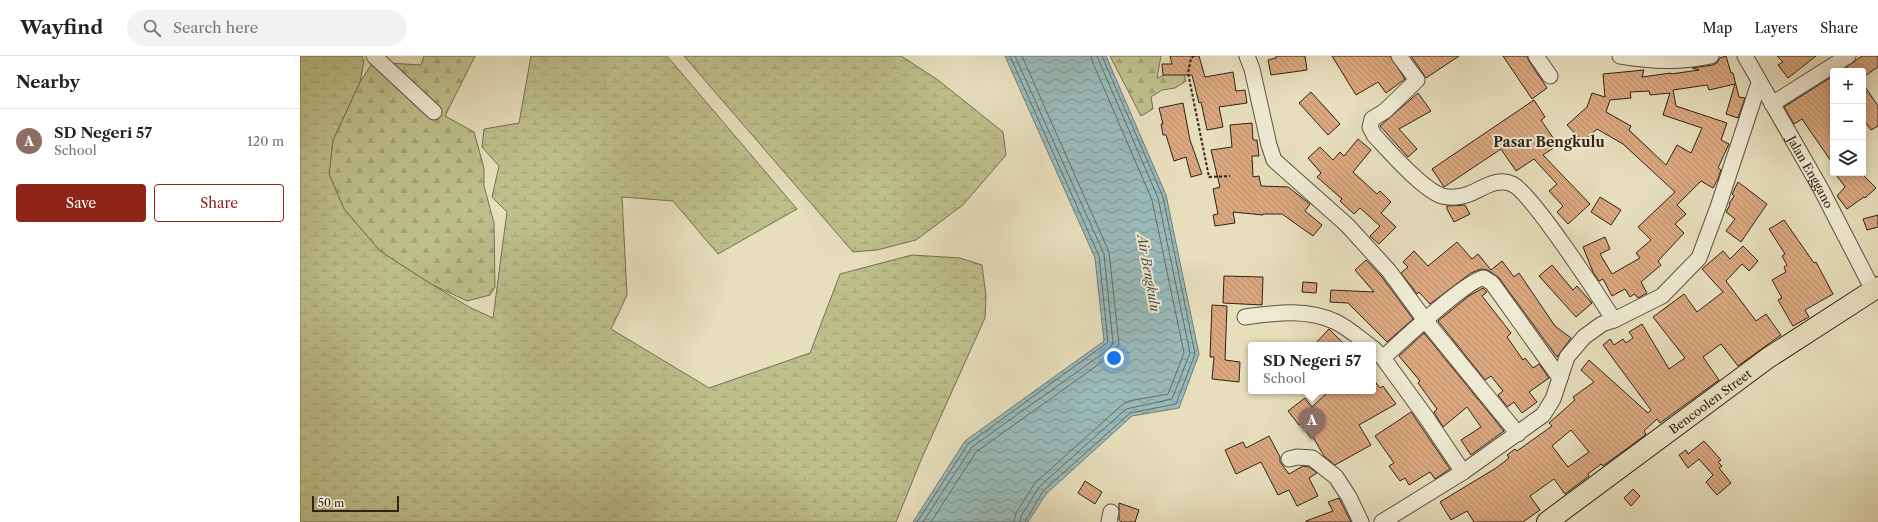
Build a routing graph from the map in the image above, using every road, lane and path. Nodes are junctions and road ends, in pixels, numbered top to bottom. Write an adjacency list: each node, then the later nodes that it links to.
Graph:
1 (374, 56): 13 (street)
2 (1194, 56): 14 (path)
3 (1247, 56): 17 (street)
4 (1399, 56): 18 (street)
5 (1536, 56): 10 (street)
6 (1620, 56): 7 (street)
7 (1711, 56)
8 (1745, 56): 11 (street, Jalan Enggano)
9 (1848, 56): 12 (street)
10 (1550, 76)
11 (1759, 83): 12 (street, Jalan Enggano); 18 (street)
12 (1772, 104): 15 (street, Jalan Enggano)
13 (434, 112)
14 (1230, 176)
15 (1875, 289): 27 (main road, Bencoolen Street)
16 (1244, 317): 19 (street)
17 (1425, 320): 20 (street); 21 (street); 22 (street)
18 (1614, 320): 21 (street)
19 (1365, 342)
20 (1378, 353): 24 (street)
21 (1560, 378): 22 (street)
22 (1518, 434): 24 (street)
23 (1289, 458): 25 (street)
24 (1462, 472): 26 (street)
25 (1361, 522)
26 (1382, 522)
27 (1547, 522)

